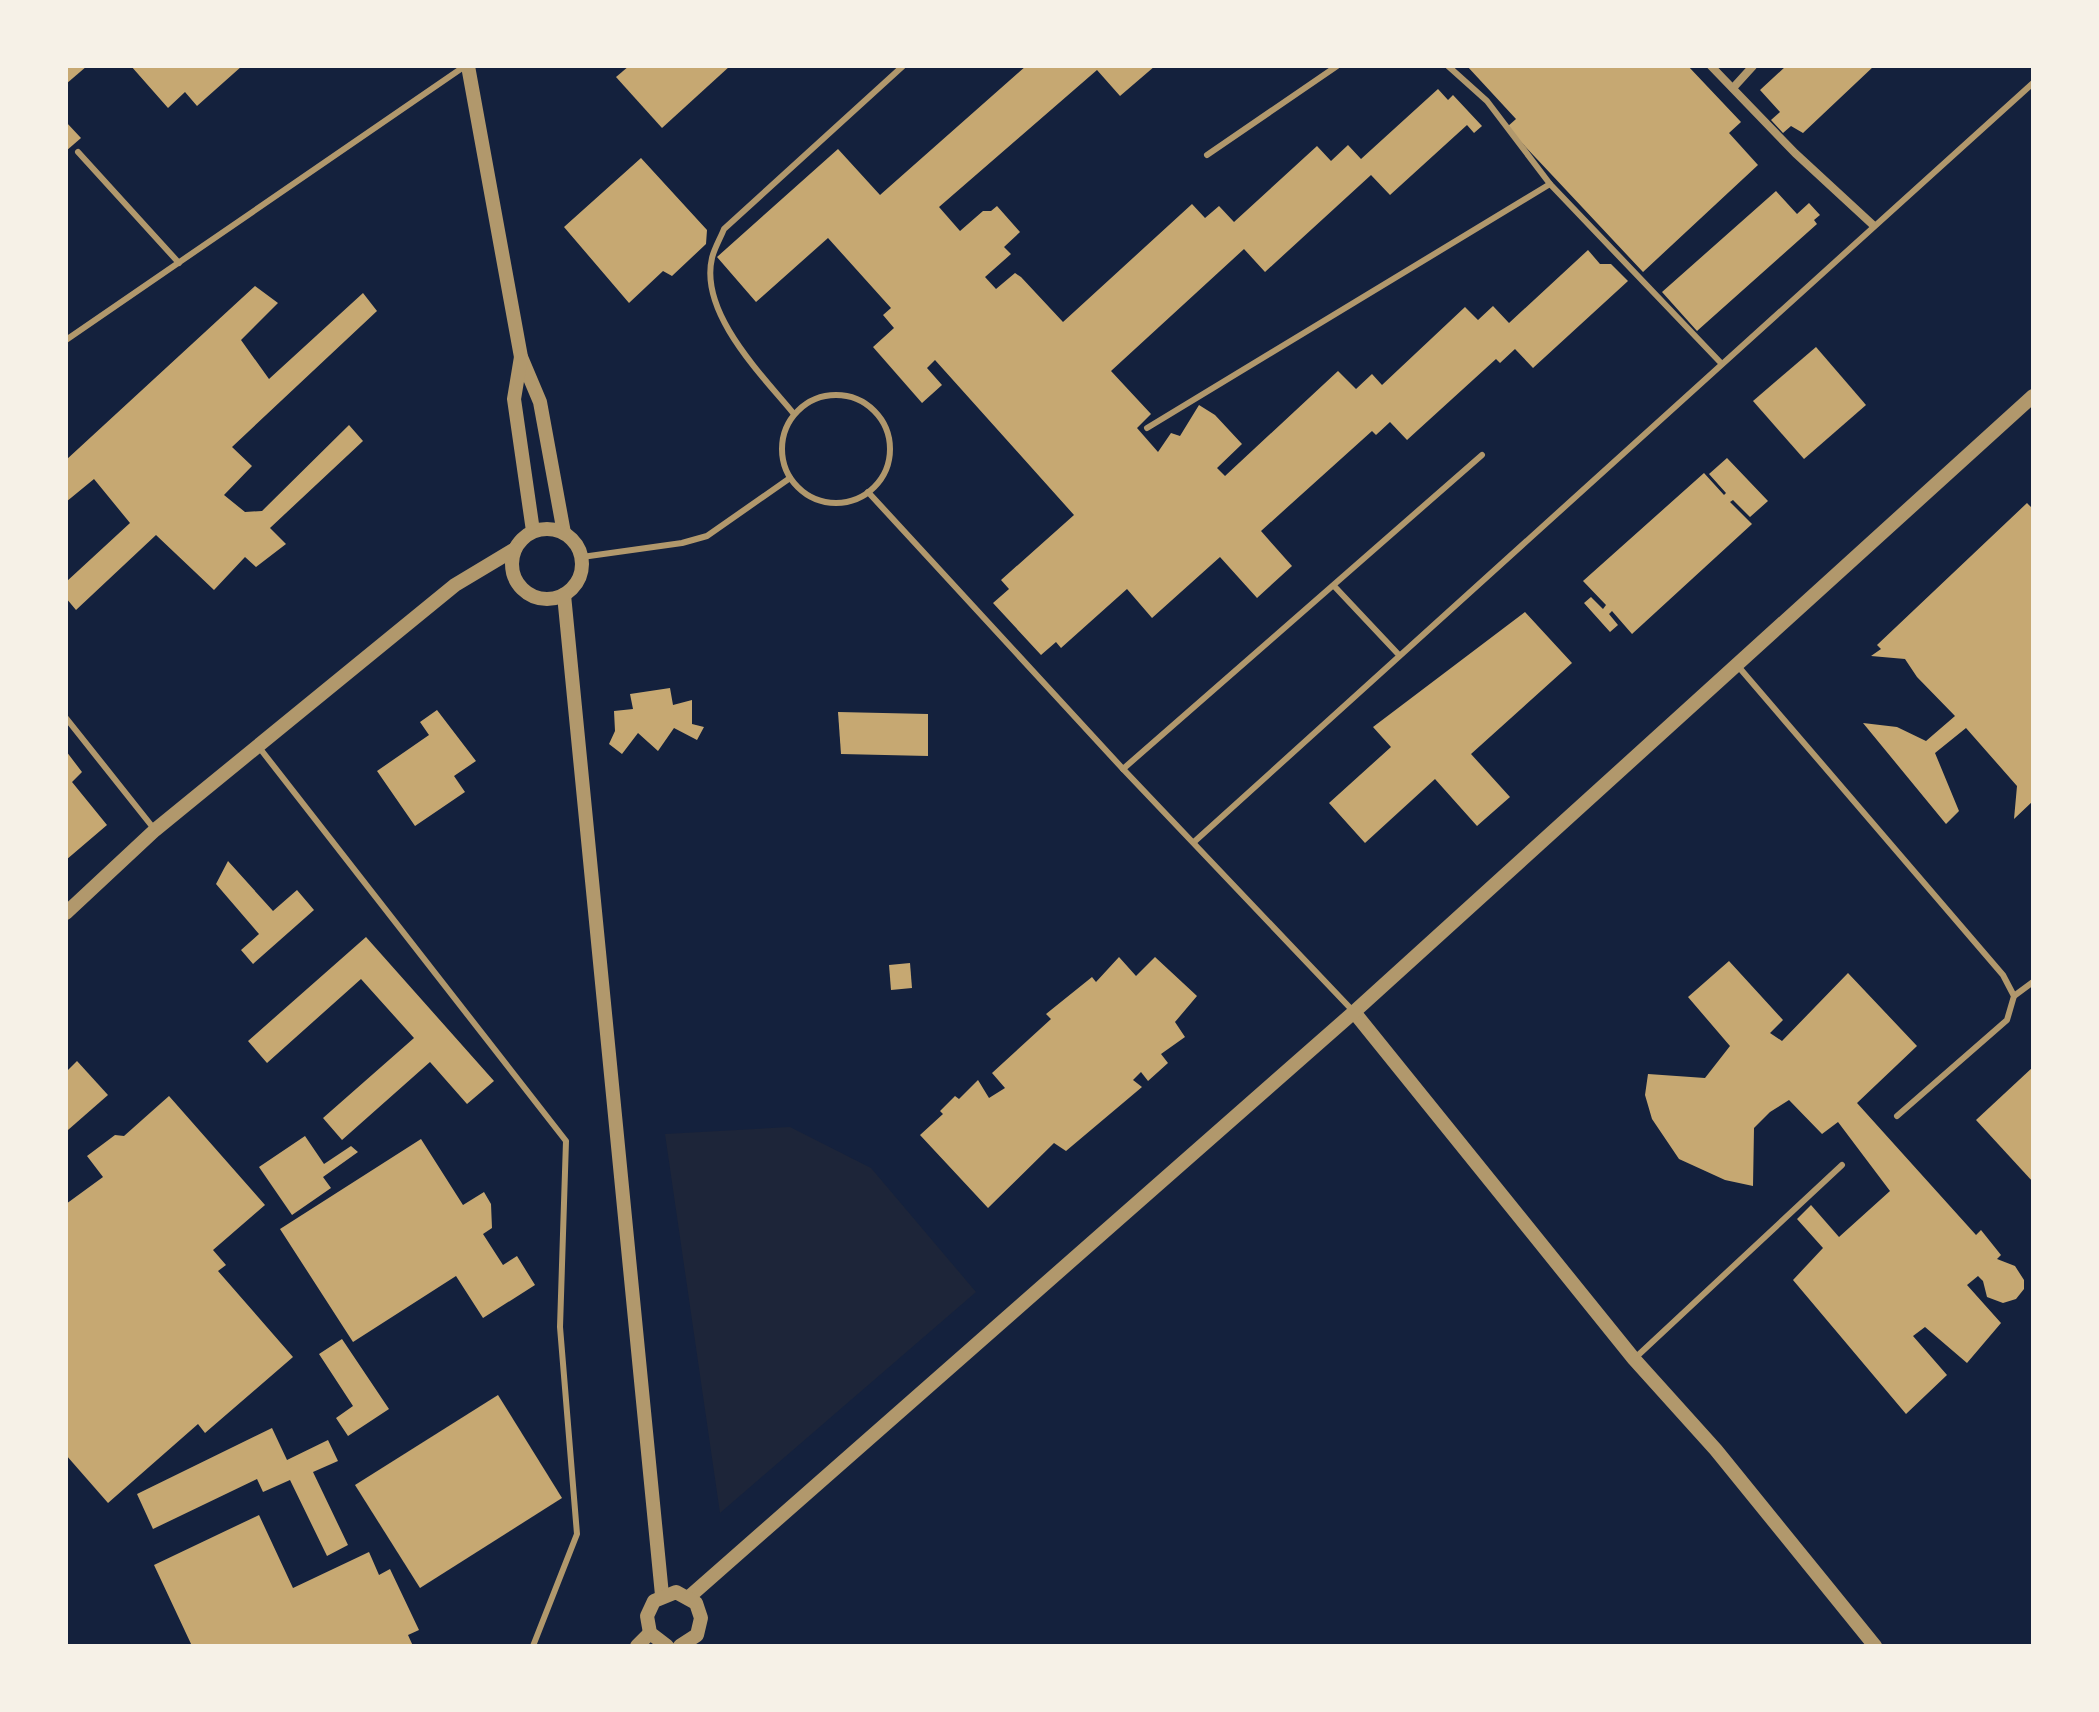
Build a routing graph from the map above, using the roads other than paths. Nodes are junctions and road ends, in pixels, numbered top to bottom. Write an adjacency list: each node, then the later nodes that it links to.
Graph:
1 (467, 66): 13 (lane); 15 (street)
2 (903, 66): 18 (lane)
3 (1337, 66): 10 (lane)
4 (1448, 66): 11 (lane)
5 (1711, 66): 8 (street)
6 (1753, 66): 8 (street)
7 (2033, 83): 12 (lane)
8 (1733, 88): 12 (street)
9 (78, 152): 13 (lane)
10 (1207, 155)
11 (1550, 184): 16 (lane); 19 (lane)
12 (1873, 225): 16 (lane)
13 (179, 263): 14 (lane)
14 (66, 340)
15 (521, 357): 23 (street); 24 (street)
16 (1720, 362): 29 (lane)
17 (2033, 396): 30 (street)
18 (794, 414): 21 (lane); 22 (lane)
19 (1147, 428)
20 (1482, 455): 27 (lane)
21 (790, 478): 22 (lane); 26 (lane)
22 (868, 492): 33 (lane)
23 (533, 531): 24 (street); 25 (street)
24 (564, 533): 26 (street)
25 (515, 549): 28 (street); 32 (street)
26 (582, 557): 28 (street)
27 (1335, 587): 29 (lane); 33 (lane)
28 (564, 595): 43 (street)
29 (1399, 655): 35 (lane)
30 (1737, 665): 38 (lane); 39 (street)
31 (66, 718): 34 (lane)
32 (258, 746): 34 (street); 46 (lane)
33 (1123, 769): 35 (lane)
34 (155, 830): 36 (street)
35 (1194, 842): 39 (lane)
36 (66, 913)
37 (2033, 982): 38 (lane)
38 (2014, 996): 40 (lane)
39 (1354, 1012): 42 (street); 44 (street)
40 (1897, 1116)
41 (1842, 1165): 42 (lane)
42 (1634, 1359): 50 (street)
43 (662, 1595): 44 (street); 45 (street)
44 (689, 1597): 49 (street)
45 (650, 1633): 47 (street); 48 (street)
46 (533, 1646)
47 (637, 1646)
48 (667, 1646)
49 (680, 1646)
50 (1875, 1646)

